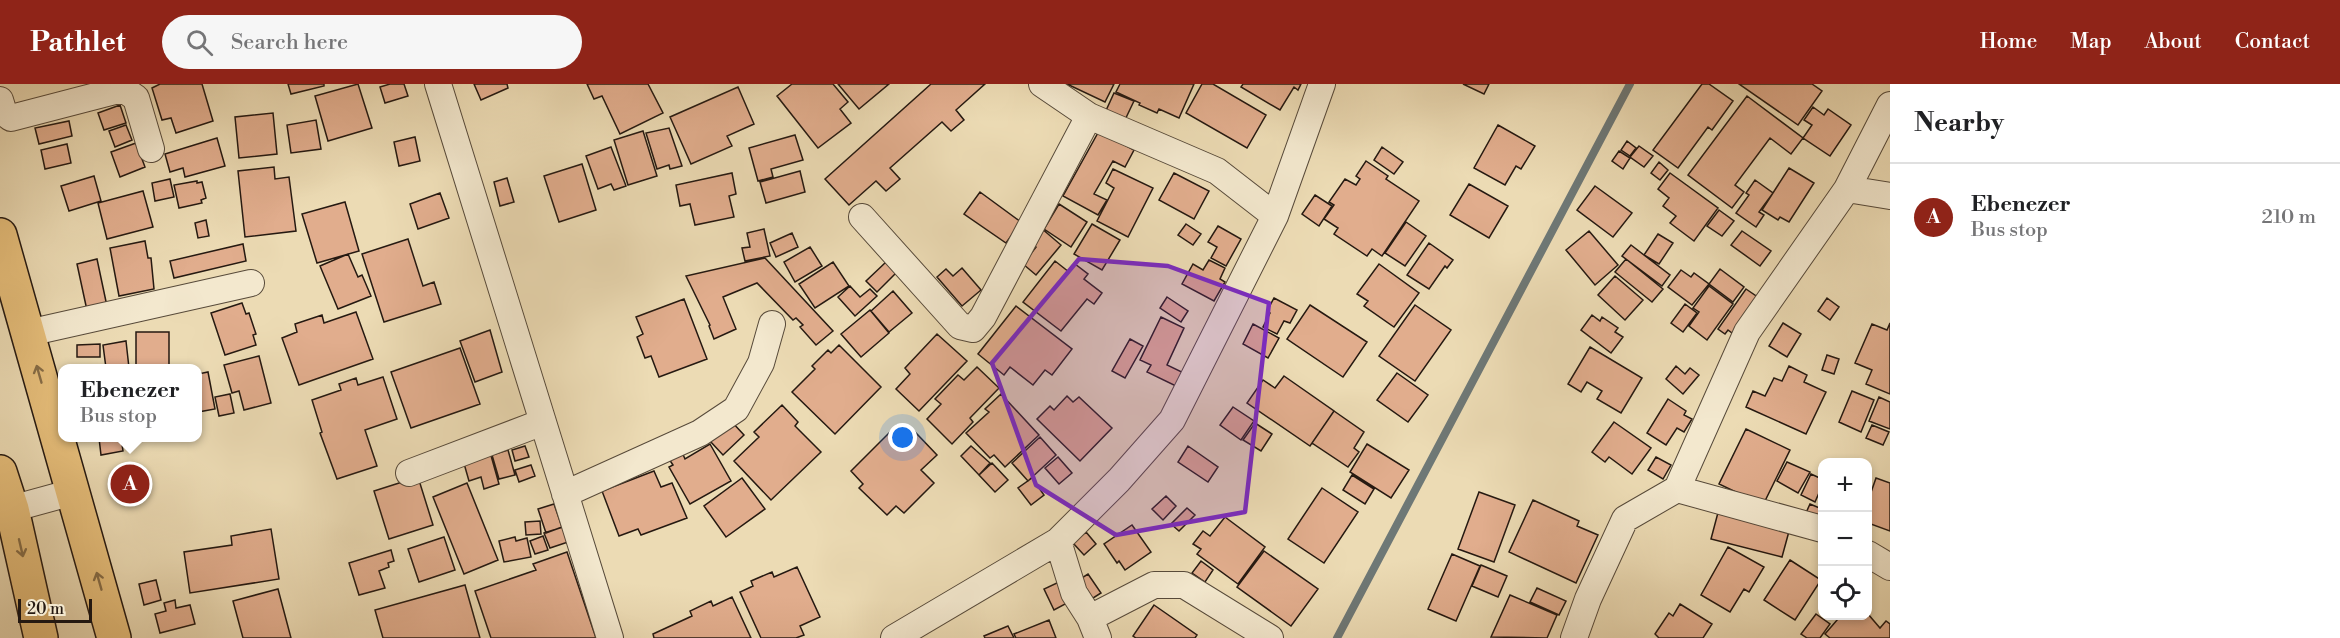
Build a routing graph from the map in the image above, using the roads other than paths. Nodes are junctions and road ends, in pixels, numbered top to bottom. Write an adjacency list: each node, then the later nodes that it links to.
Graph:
1 (438, 84): 16 (street)
2 (1042, 84): 6 (street)
3 (1322, 84): 10 (street)
4 (0, 100): 7 (street)
5 (1890, 105): 8 (street)
6 (1089, 116): 10 (street); 11 (street)
7 (151, 149)
8 (1847, 189): 9 (street); 21 (street)
9 (1890, 196)
10 (1275, 216): 26 (street)
11 (862, 217)
12 (0, 235): 15 (main road)
13 (251, 283): 15 (street)
14 (772, 324): 23 (street)
15 (28, 333): 17 (main road, one-way to 15)
16 (543, 422): 20 (street); 23 (street)
17 (58, 439)
18 (59, 442): 22 (main road, one-way to 18)
19 (0, 472): 24 (main road)
20 (409, 473)
21 (1677, 489): 25 (street); 35 (street)
22 (73, 492): 24 (street); 31 (main road, one-way to 22)
23 (565, 494): 32 (street)
24 (6, 511): 30 (main road, one-way to 30)
25 (1818, 527)
26 (1058, 541): 29 (street); 33 (street)
27 (1872, 556): 28 (street)
28 (1890, 567)
29 (1094, 628): 34 (street)
30 (41, 638)
31 (114, 638)
32 (610, 638)
33 (894, 638)
34 (1270, 638)
35 (1574, 638)

